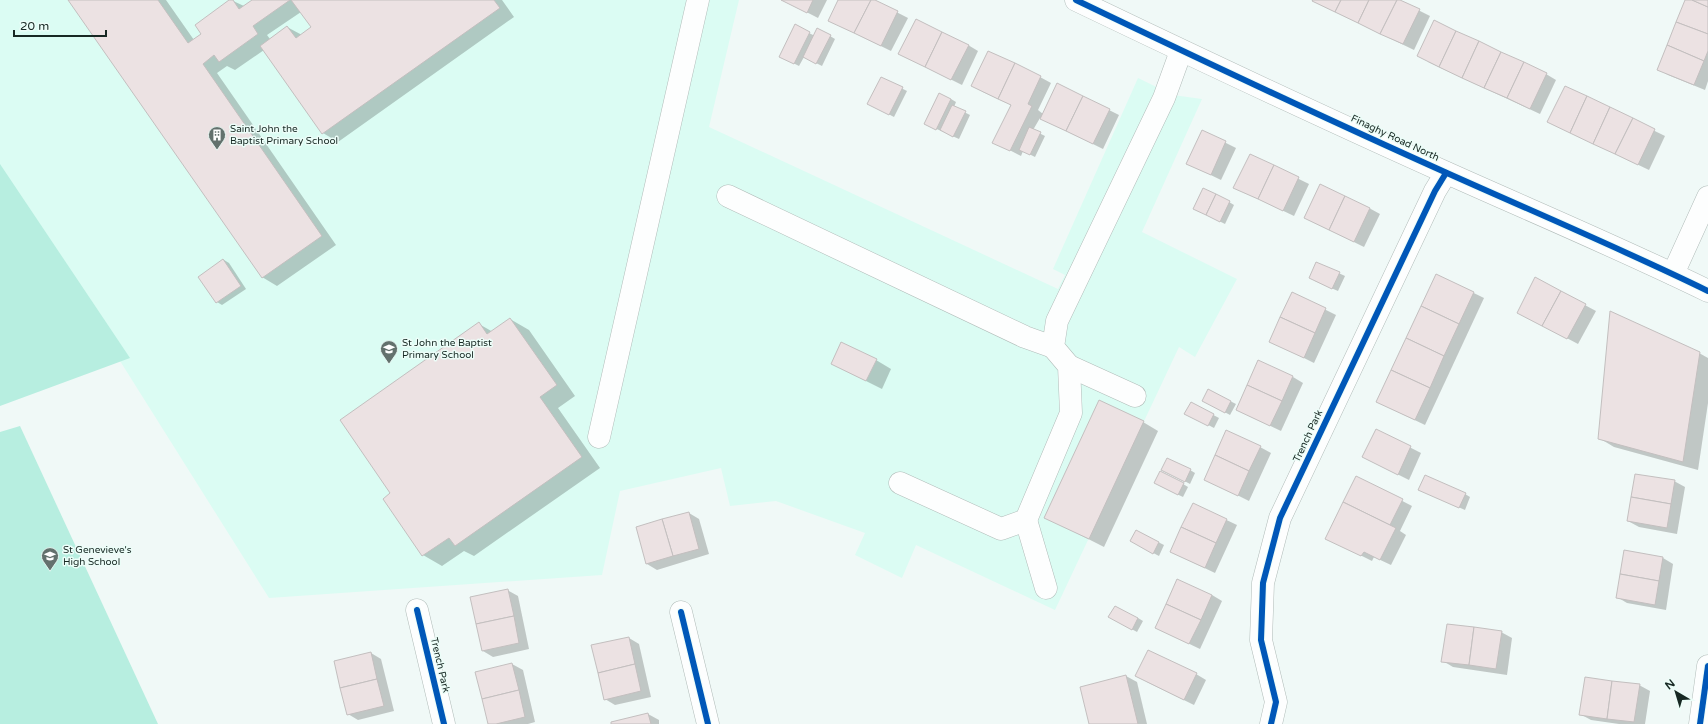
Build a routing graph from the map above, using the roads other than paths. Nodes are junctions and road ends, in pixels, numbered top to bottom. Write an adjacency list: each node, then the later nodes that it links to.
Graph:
1 (698, 0): 12 (street)
2 (1076, 0): 3 (street, Finaghy Road North)
3 (1181, 50): 4 (street, Finaghy Road North); 9 (street)
4 (1446, 173): 7 (street, Finaghy Road North); 21 (street, Trench Park)
5 (728, 196): 9 (street)
6 (1708, 197): 7 (street)
7 (1673, 274): 8 (street, Finaghy Road North)
8 (1708, 291)
9 (1053, 347): 10 (street)
10 (1069, 366): 11 (street); 14 (street)
11 (1135, 396)
12 (599, 437)
13 (900, 483): 14 (street)
14 (1026, 520): 15 (street)
15 (1046, 588)
16 (417, 610): 19 (street, Trench Park)
17 (681, 612): 20 (street)
18 (1708, 666): 22 (street)
19 (444, 724)
20 (708, 724)
21 (1271, 724)
22 (1700, 724)

